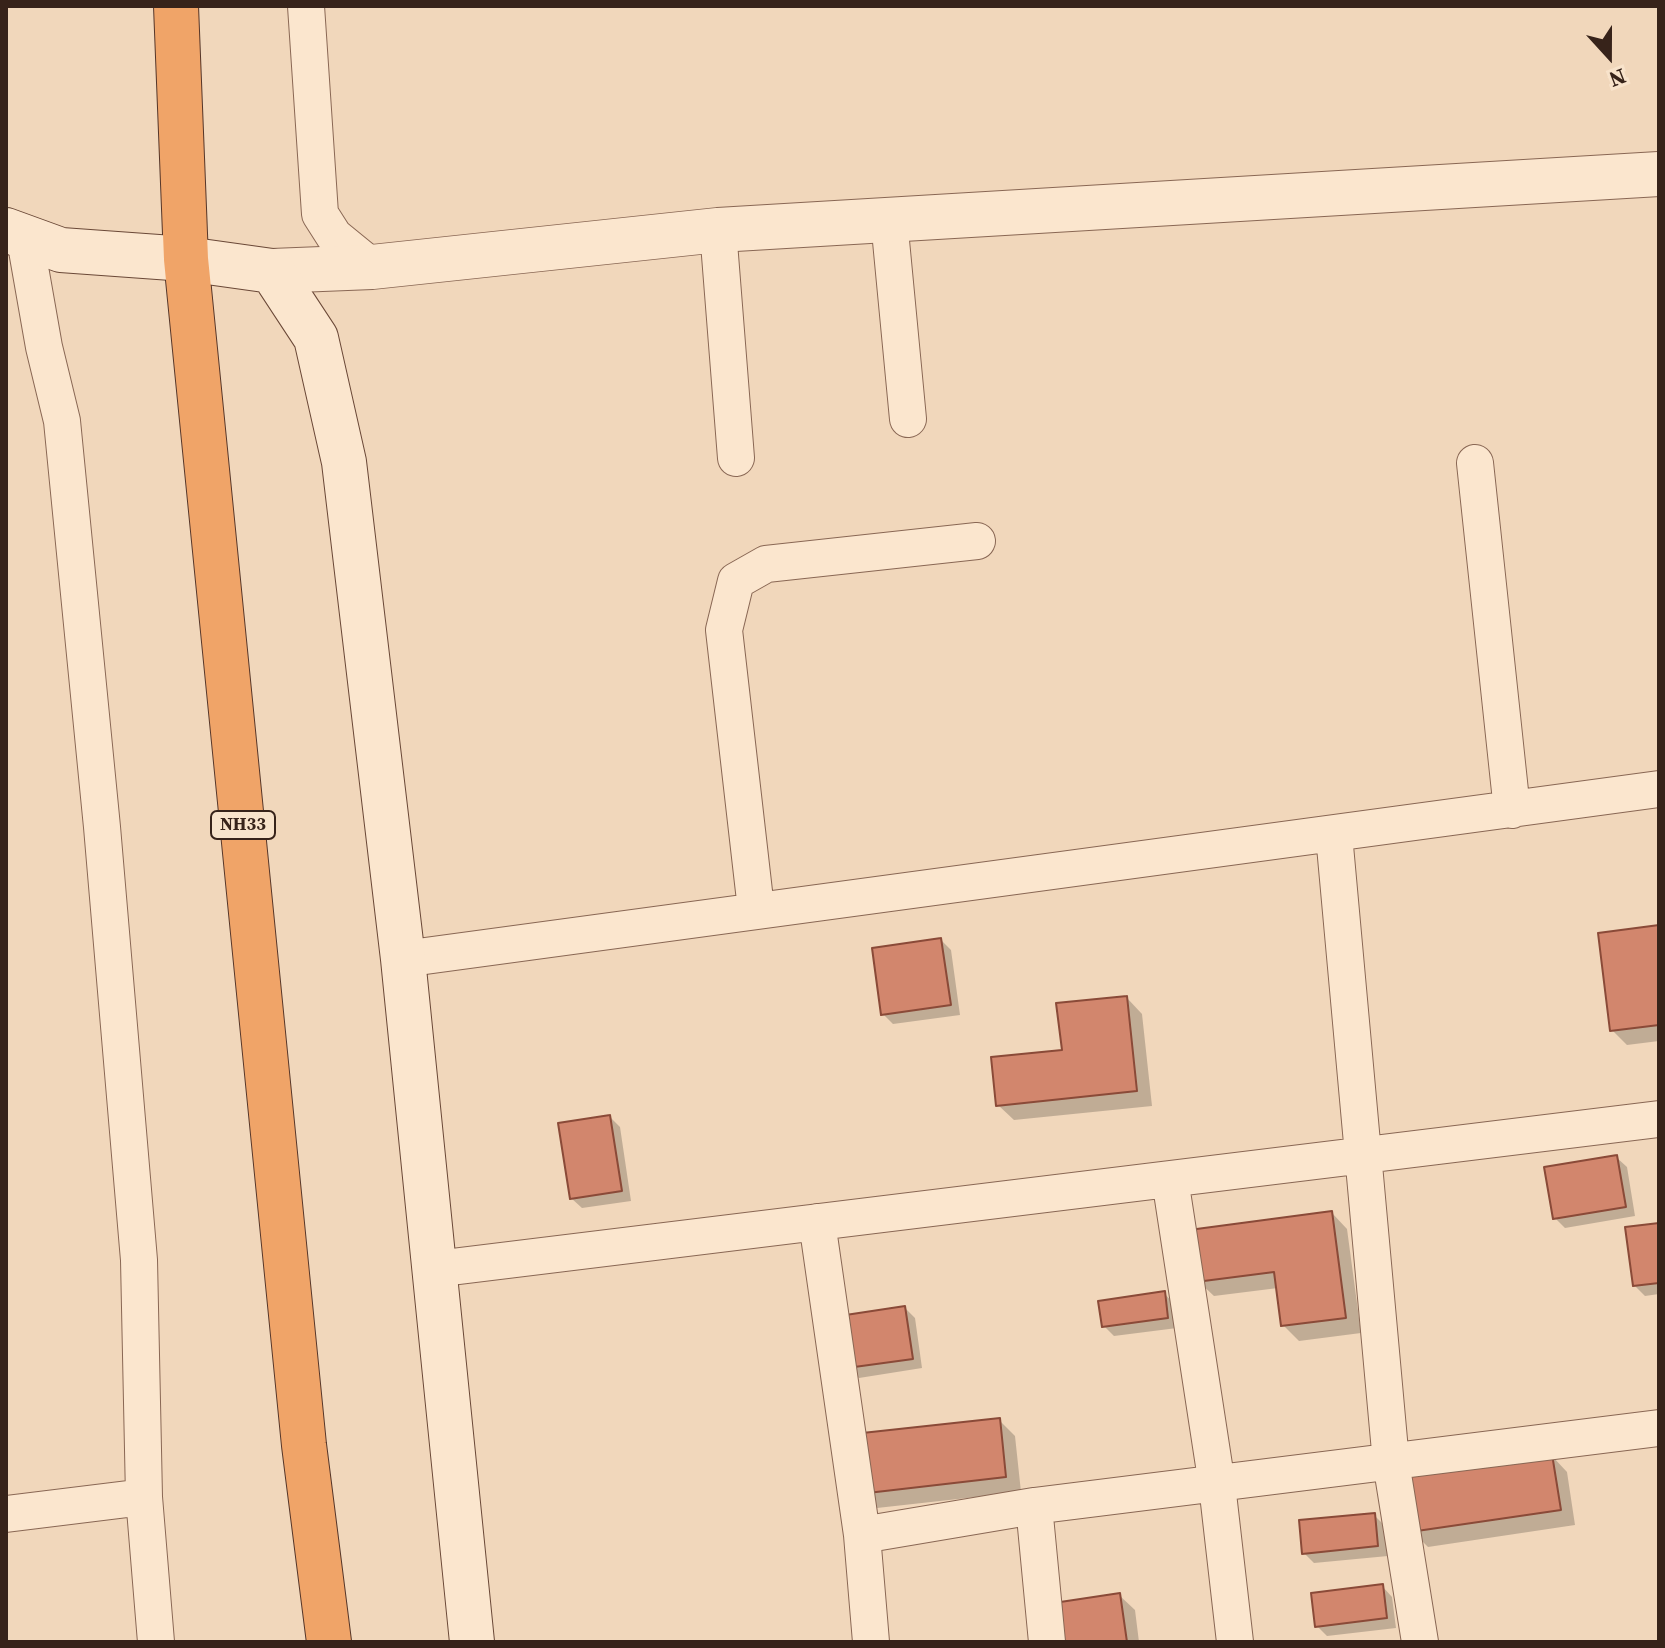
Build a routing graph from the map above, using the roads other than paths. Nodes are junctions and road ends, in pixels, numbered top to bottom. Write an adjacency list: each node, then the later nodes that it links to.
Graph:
1 (176, 6): 7 (highway, NH33)
2 (306, 6): 8 (street)
3 (1659, 174): 4 (main road)
4 (889, 220): 5 (main road); 10 (street)
5 (718, 230): 8 (main road); 11 (street)
6 (11, 233): 7 (main road); 27 (street)
7 (186, 259): 9 (main road); 32 (highway, NH33)
8 (372, 267): 9 (main road)
9 (272, 271): 18 (main road)
10 (908, 419)
11 (736, 458)
12 (1475, 463): 15 (street)
13 (977, 541): 17 (street)
14 (1659, 789): 15 (street)
15 (1512, 810): 16 (street)
16 (1334, 835): 17 (street); 20 (street)
17 (756, 909): 18 (street)
18 (403, 959): 23 (main road)
19 (1659, 1119): 20 (street)
20 (1363, 1155): 21 (street); 25 (street)
21 (1170, 1179): 22 (street); 26 (street)
22 (817, 1222): 23 (street); 30 (street)
23 (435, 1269): 33 (main road)
24 (1659, 1428): 25 (street)
25 (1391, 1462): 26 (street); 37 (street)
26 (1217, 1485): 28 (street); 36 (street)
27 (144, 1497): 29 (street); 31 (street)
28 (1034, 1506): 30 (street); 35 (street)
29 (6, 1514)
30 (862, 1535): 34 (street)
31 (156, 1642)
32 (329, 1642)
33 (472, 1642)
34 (871, 1642)
35 (1047, 1642)
36 (1235, 1642)
37 (1420, 1642)

